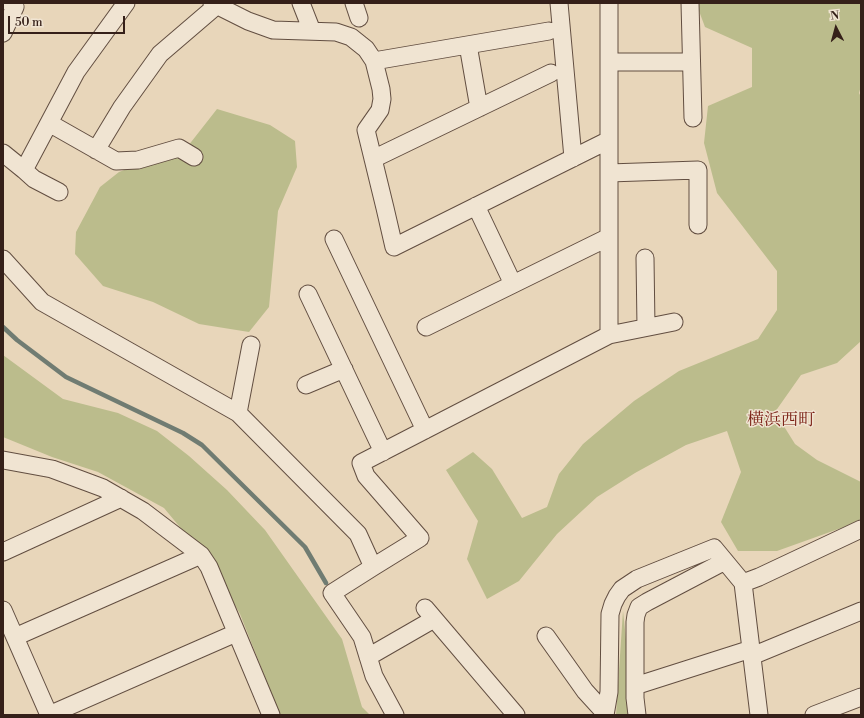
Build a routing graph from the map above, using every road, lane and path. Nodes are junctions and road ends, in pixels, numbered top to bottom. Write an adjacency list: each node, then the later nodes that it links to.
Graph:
1 (10, 3): 10 (street)
2 (126, 3): 18 (street)
3 (301, 3): 8 (street)
4 (559, 3): 23 (street)
5 (609, 3): 13 (street)
6 (690, 3): 14 (street)
7 (214, 4): 8 (street); 20 (street)
8 (312, 31): 12 (street)
9 (549, 31): 11 (street)
10 (3, 33)
11 (468, 44): 12 (street); 16 (street)
12 (374, 61): 24 (street)
13 (609, 62): 14 (street); 19 (street)
14 (692, 62): 17 (street)
15 (551, 74): 16 (street)
16 (479, 108): 24 (street)
17 (693, 118)
18 (49, 123): 20 (street); 25 (street)
19 (609, 140): 23 (street); 26 (street)
20 (96, 150): 22 (street)
21 (3, 153): 25 (street)
22 (194, 157)
23 (572, 158): 28 (street)
24 (373, 159): 28 (street)
25 (24, 170): 27 (street)
26 (609, 173): 29 (street); 30 (street)
27 (59, 192)
28 (476, 206): 34 (street)
29 (698, 225)
30 (608, 237): 34 (street); 39 (street)
31 (334, 239): 44 (street)
32 (645, 258): 38 (street)
33 (3, 259): 43 (street)
34 (513, 284): 37 (street)
35 (308, 294): 41 (street)
36 (674, 322): 38 (street)
37 (426, 327)
38 (646, 328): 39 (street)
39 (608, 335): 44 (street)
40 (251, 345): 43 (street)
41 (344, 369): 42 (street); 45 (street)
42 (306, 385)
43 (238, 413): 52 (street)
44 (425, 430): 45 (street)
45 (383, 452): 52 (street)
46 (3, 460): 47 (street)
47 (121, 498): 49 (street); 50 (street)
48 (861, 528): 53 (street)
49 (3, 552)
50 (201, 555): 56 (street); 58 (street)
51 (725, 561): 53 (street); 61 (street); 65 (street)
52 (373, 566): 60 (street)
53 (743, 583): 59 (street)
54 (3, 610): 58 (street)
55 (861, 610): 59 (street)
56 (236, 633): 64 (street); 66 (street)
57 (546, 636): 65 (street)
58 (15, 637): 66 (street)
59 (751, 652): 61 (street); 70 (street)
60 (368, 657): 67 (street); 68 (street)
61 (635, 686): 69 (street)
62 (861, 698): 63 (street)
63 (841, 710): 71 (street)
64 (267, 714)
65 (605, 714)
66 (49, 715)
67 (395, 715)
68 (516, 715)
69 (637, 715)
70 (759, 715)
71 (814, 715)

